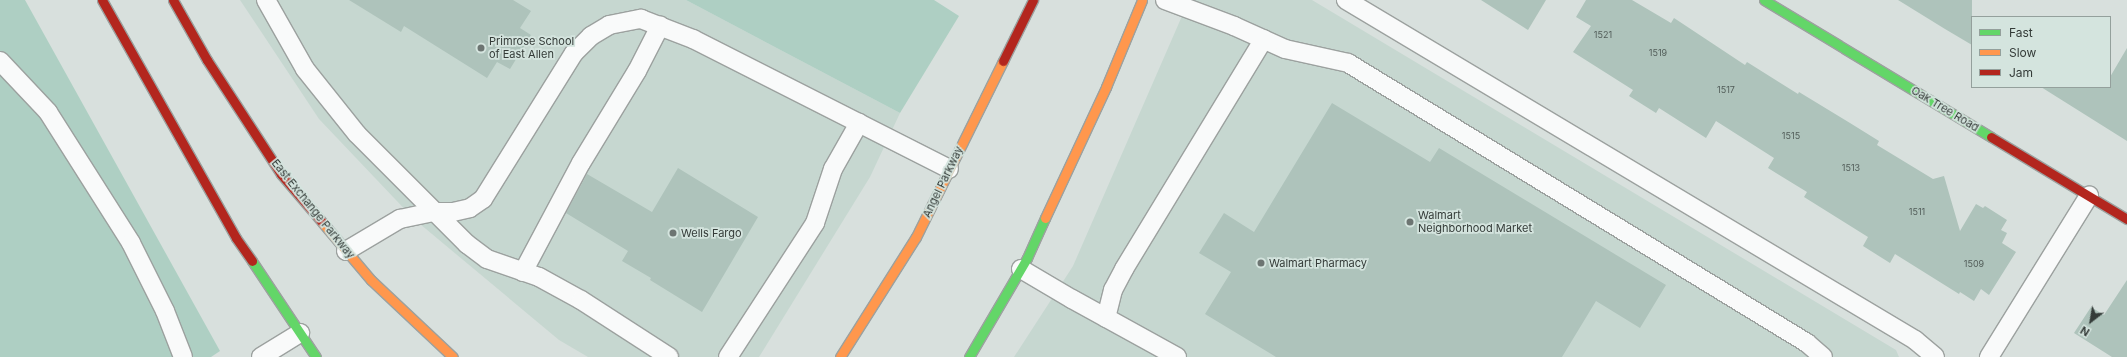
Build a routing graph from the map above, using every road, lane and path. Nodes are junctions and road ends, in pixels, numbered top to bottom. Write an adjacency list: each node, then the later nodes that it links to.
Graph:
1 (102, 0): 21 (street)
2 (173, 0): 17 (street, East Exchange Parkway)
3 (266, 0): 15 (lane)
4 (1033, 0): 13 (street, Angel Parkway)
5 (1142, 0): 18 (street)
6 (1165, 0): 10 (lane)
7 (1346, 0): 32 (lane)
8 (1764, 0): 14 (street, Oak Tree Road)
9 (660, 26): 12 (lane); 15 (lane); 19 (lane)
10 (1264, 39): 20 (lane); 31 (lane)
11 (0, 61): 22 (lane)
12 (858, 123): 13 (lane); 27 (lane)
13 (949, 169): 28 (street, Angel Parkway)
14 (2089, 196): 16 (street, Oak Tree Road); 33 (lane)
15 (432, 212): 17 (lane); 19 (lane)
16 (2127, 219)
17 (346, 252): 25 (street, East Exchange Parkway)
18 (1021, 269): 20 (lane); 29 (street)
19 (523, 272): 26 (lane)
20 (1106, 318): 30 (lane)
21 (300, 333): 23 (lane); 24 (street)
22 (183, 357)
23 (261, 357)
24 (316, 357)
25 (453, 357)
26 (669, 357)
27 (728, 357)
28 (840, 357)
29 (969, 357)
30 (1177, 357)
31 (1823, 357)
32 (1935, 357)
33 (1989, 357)

